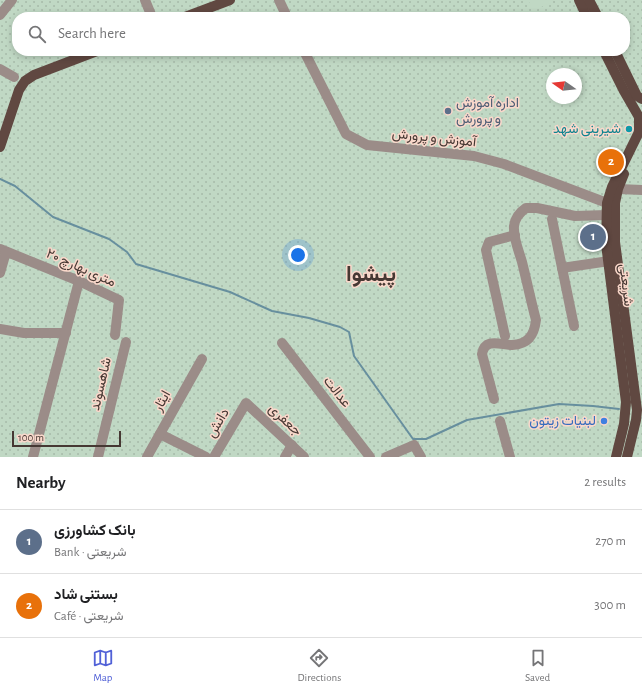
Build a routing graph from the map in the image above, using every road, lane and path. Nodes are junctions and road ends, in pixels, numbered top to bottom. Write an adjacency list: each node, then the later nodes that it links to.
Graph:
1 (12, 0): 12 (street)
2 (145, 0): 7 (street)
3 (230, 0): 8 (main road)
4 (279, 0): 9 (street)
5 (579, 0): 10 (main road)
6 (589, 0): 11 (main road)
7 (150, 12)
8 (198, 12)
9 (285, 12)
10 (585, 12)
11 (595, 12)
12 (0, 15)
13 (84, 56): 25 (main road)
14 (307, 56): 28 (street, آموزش و پرورش)
15 (607, 56): 19 (main road)
16 (617, 56): 19 (main road)
17 (0, 69): 18 (street)
18 (14, 77)
19 (628, 88): 20 (main road); 21 (main road)
20 (642, 99)
21 (633, 106): 22 (main road); 24 (main road)
22 (642, 111)
23 (642, 122): 24 (main road, شریعتی)
24 (640, 136): 26 (main road, شریعتی); 28 (main road, شریعتی)
25 (1, 144)
26 (618, 189): 27 (street); 62 (main road, شریعتی)
27 (642, 190)
28 (607, 203): 29 (main road, شریعتی)
29 (607, 215): 31 (street); 33 (main road, شریعتی)
30 (552, 219): 34 (street)
31 (515, 235): 41 (street); 45 (street)
32 (3, 250): 35 (street); 36 (street, ۲۰ متری بهارچ)
33 (609, 261): 34 (street); 61 (main road, شریعتی)
34 (562, 268): 37 (street)
35 (0, 273)
36 (79, 281): 39 (street); 40 (street, ۲۰ متری بهارچ)
37 (574, 326)
38 (0, 329): 39 (street)
39 (66, 333): 50 (street)
40 (115, 334)
41 (506, 336)
42 (126, 342): 51 (street, شاهسوند)
43 (282, 343): 57 (street, عدالت)
44 (202, 359): 48 (street, ایثار)
45 (494, 399)
46 (246, 403): 49 (street, جعفری); 54 (street, دانش)
47 (500, 421): 60 (street)
48 (160, 434): 52 (street, ایثار); 53 (street)
49 (292, 445): 55 (street); 56 (street, جعفری)
50 (33, 457)
51 (98, 457)
52 (147, 457)
53 (206, 457)
54 (214, 457)
55 (285, 457)
56 (304, 457)
57 (370, 457)
58 (386, 457): 59 (street)
59 (421, 457)
60 (510, 457)
61 (616, 457)
62 (627, 457)

